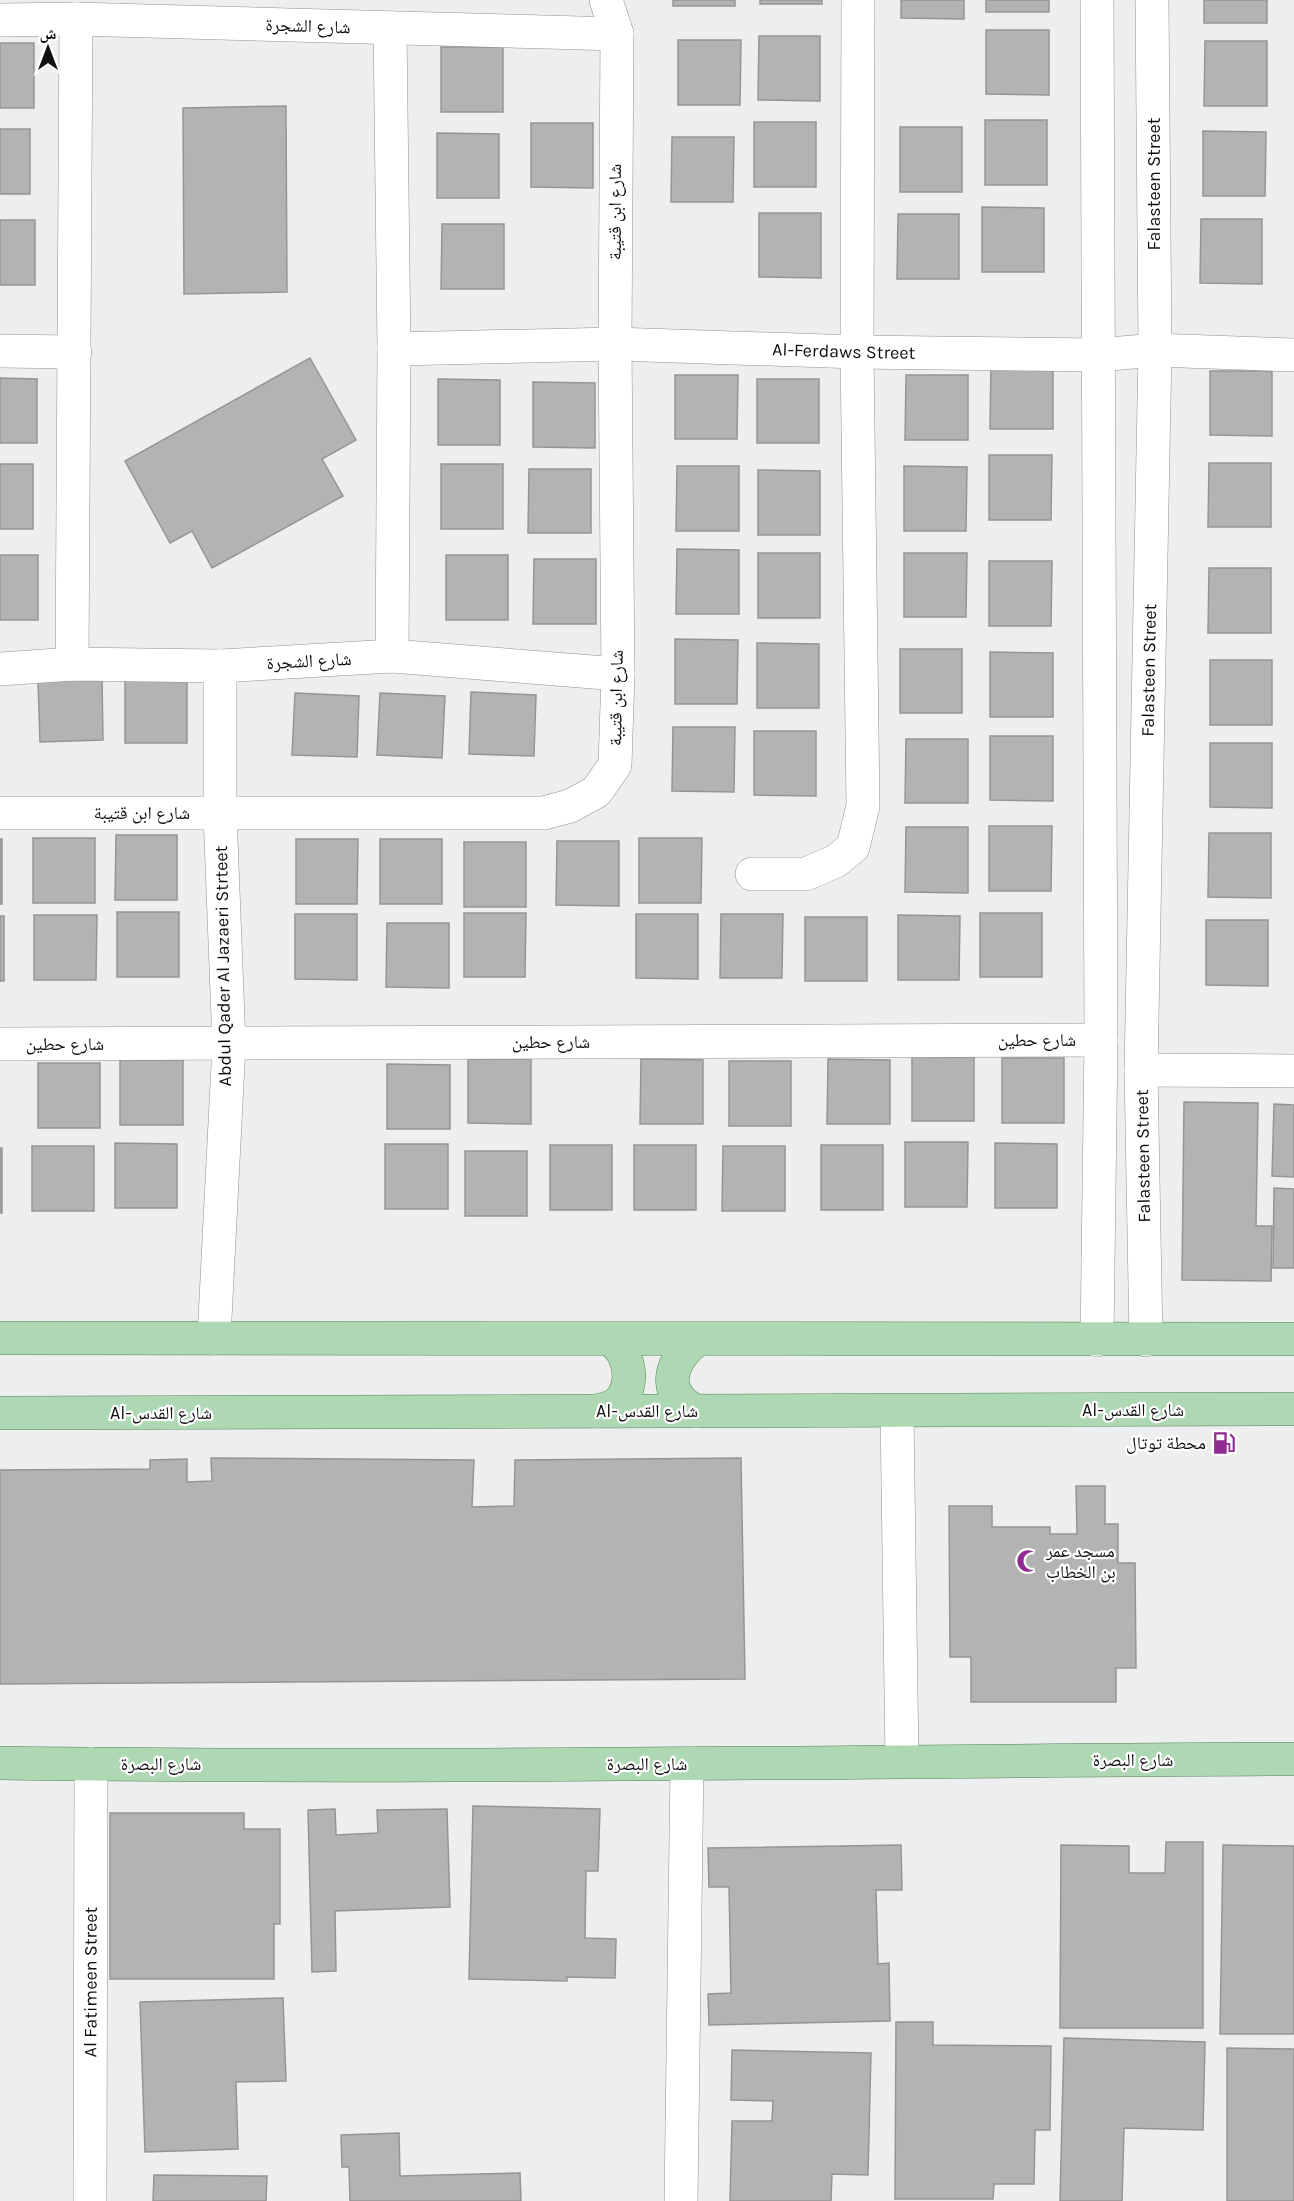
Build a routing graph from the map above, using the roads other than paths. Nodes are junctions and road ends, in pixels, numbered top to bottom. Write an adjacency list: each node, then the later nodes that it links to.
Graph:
1 (606, 0): 9 (street, شارع ابن قتيبة)
2 (858, 0): 15 (street)
3 (1097, 0): 16 (street)
4 (1152, 0): 12 (street, Falasteen Street)
5 (223, 12): 6 (street, شارع الشجرة); 8 (street, شارع الشجرة)
6 (76, 19): 7 (street, شارع الشجرة); 14 (street)
7 (0, 20)
8 (390, 28): 9 (street, شارع الشجرة); 11 (street)
9 (617, 34): 10 (street, شارع ابن قتيبة)
10 (615, 344): 11 (street, Al-Ferdaws Street); 15 (street, Al-Ferdaws Street); 22 (street, شارع ابن قتيبة)
11 (394, 349): 18 (street)
12 (1155, 350): 16 (street, Al-Ferdaws Street); 17 (street, Al-Ferdaws Street); 29 (street, Falasteen Street)
13 (0, 351): 14 (street)
14 (75, 352): 19 (street)
15 (857, 352): 16 (street, Al-Ferdaws Street); 25 (street)
16 (1099, 355): 26 (street)
17 (1294, 355)
18 (392, 657): 20 (street, شارع الشجرة); 22 (street, شارع الشجرة)
19 (72, 664): 20 (street, شارع الشجرة); 21 (street, شارع الشجرة)
20 (220, 666): 24 (street, Abdul Qader Al Jazaeri Strteet)
21 (0, 669)
22 (618, 674): 24 (street, شارع ابن قتيبة)
23 (0, 813): 24 (street, شارع ابن قتيبة)
24 (220, 813): 28 (street, Abdul Qader Al Jazaeri Strteet)
25 (752, 874)
26 (1101, 1040): 28 (street, شارع حطين); 36 (street)
27 (0, 1044): 28 (street, شارع حطين)
28 (229, 1044): 32 (street, Abdul Qader Al Jazaeri Strteet)
29 (1141, 1070): 30 (street); 37 (street, Falasteen Street)
30 (1294, 1071)
31 (0, 1338): 32 (main road)
32 (214, 1338): 33 (main road)
33 (610, 1339): 35 (main road); 39 (main road)
34 (1294, 1339): 37 (main road)
35 (698, 1340): 36 (main road); 40 (main road)
36 (1097, 1340): 37 (main road)
37 (1146, 1340)
38 (1294, 1409): 41 (main road, Al-شارع القدس)
39 (596, 1411): 40 (main road, Al-شارع القدس); 42 (main road, Al-شارع القدس)
40 (696, 1411): 41 (main road, Al-شارع القدس)
41 (897, 1412): 44 (street)
42 (0, 1413)
43 (1294, 1759): 44 (main road, شارع البصرة)
44 (902, 1761): 47 (main road, شارع البصرة)
45 (0, 1763): 46 (main road, شارع البصرة)
46 (91, 1764): 47 (main road, شارع البصرة); 48 (street, Al Fatimeen Street)
47 (687, 1765): 49 (street)
48 (90, 2201)
49 (681, 2201)

